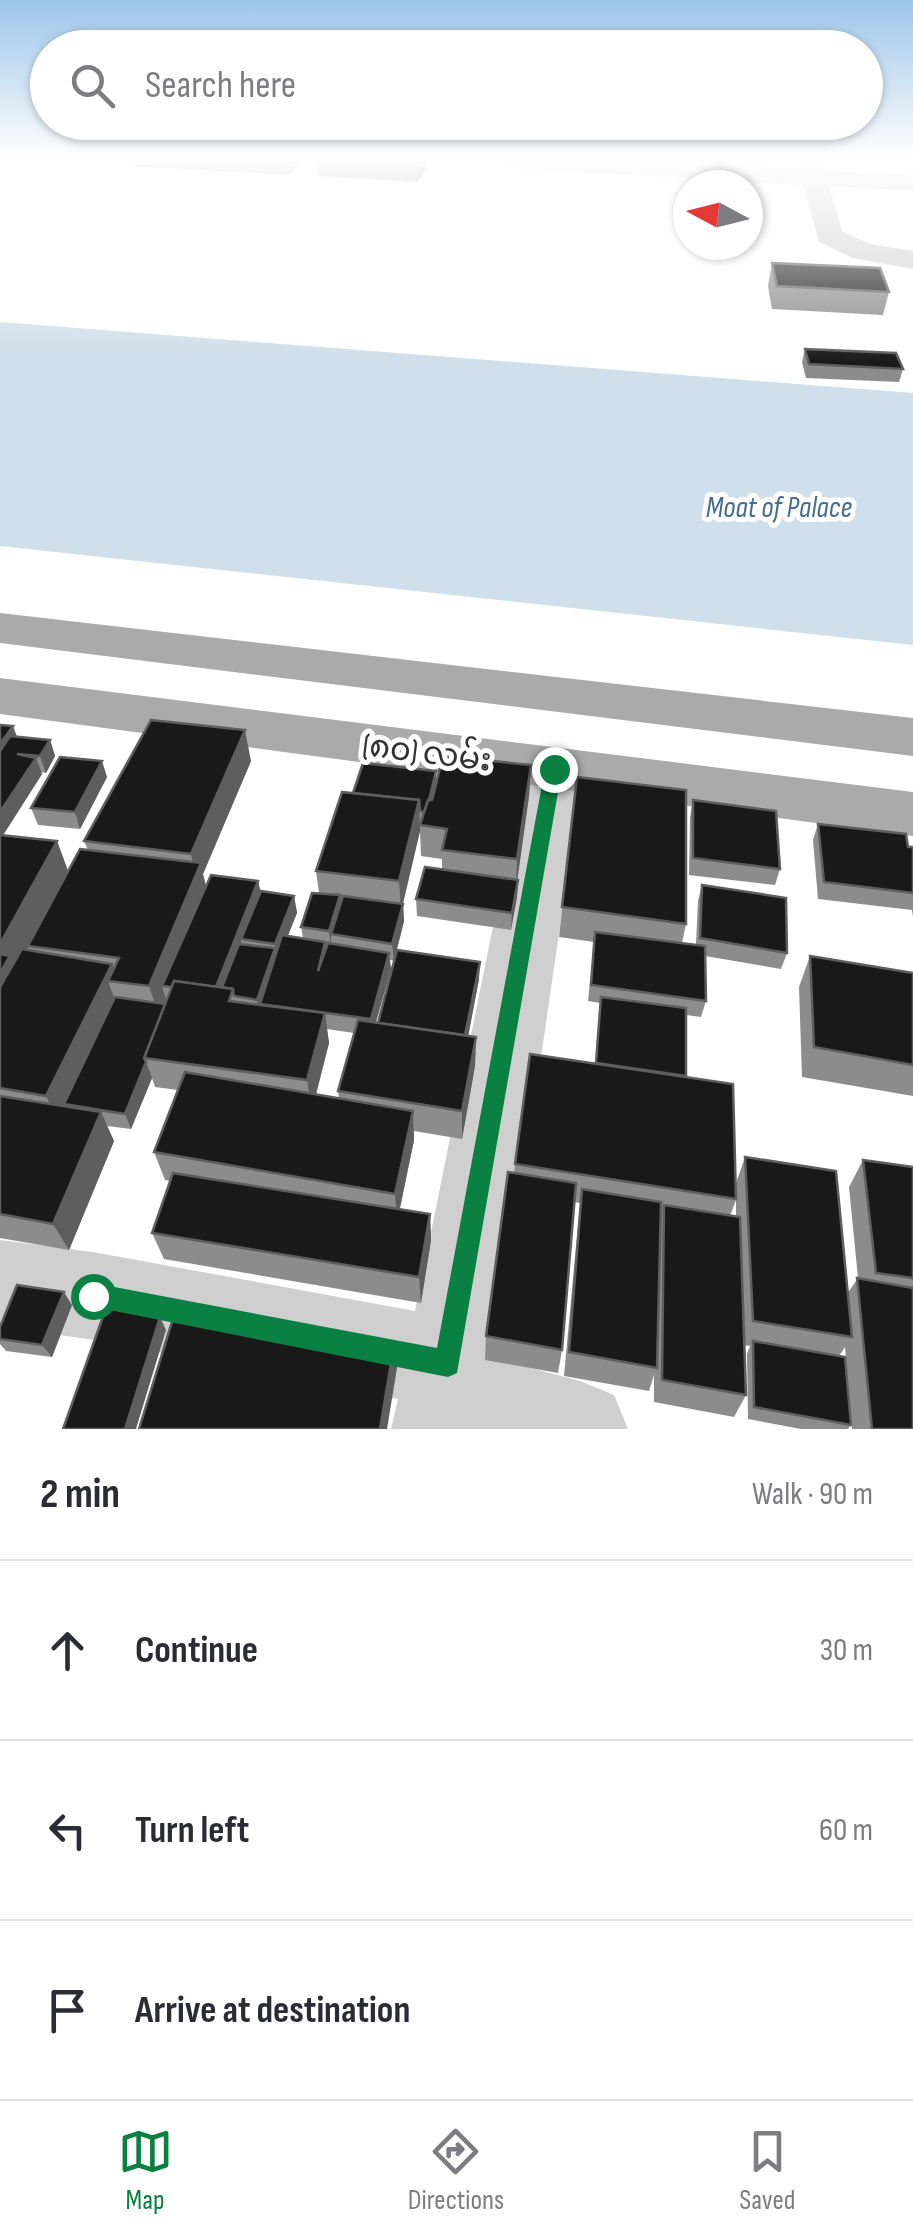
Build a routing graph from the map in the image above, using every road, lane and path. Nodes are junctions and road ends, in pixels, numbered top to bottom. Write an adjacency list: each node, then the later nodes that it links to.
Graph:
1 (827, 228): 2 (street)
2 (913, 260)
3 (0, 628): 5 (main road)
4 (0, 696): 6 (main road, (၈၀) လမ်း)
5 (913, 737)
6 (554, 769): 7 (main road, (၈၀) လမ်း); 9 (street)
7 (913, 814)
8 (0, 1283): 9 (street)
9 (444, 1394): 10 (street)
10 (580, 1429)

